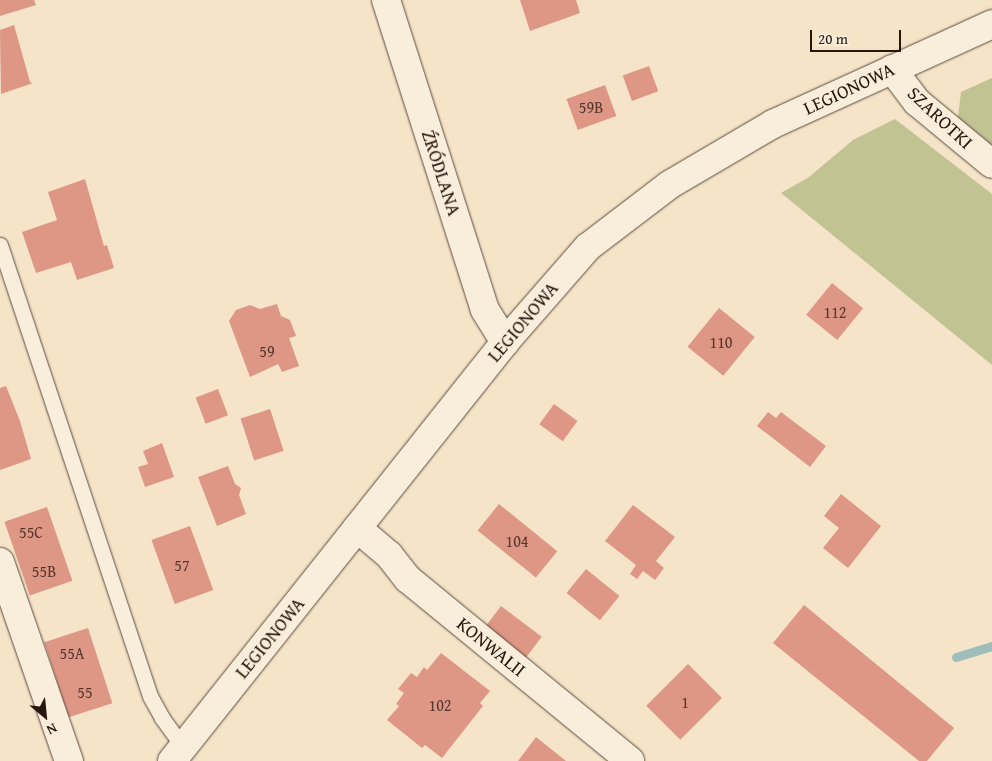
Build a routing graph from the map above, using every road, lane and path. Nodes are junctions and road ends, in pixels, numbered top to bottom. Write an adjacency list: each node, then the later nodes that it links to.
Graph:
1 (386, 0): 6 (main road, ŹRÓDLANA)
2 (992, 24): 3 (main road, LEGIONOWA)
3 (892, 69): 4 (main road, SZAROTKI); 6 (main road, LEGIONOWA)
4 (992, 164)
5 (0, 245): 9 (lane)
6 (505, 342): 7 (main road, LEGIONOWA)
7 (357, 528): 9 (main road, LEGIONOWA); 11 (main road, KONWALII)
8 (0, 562): 10 (main road)
9 (177, 754)
10 (68, 761)
11 (630, 761)

